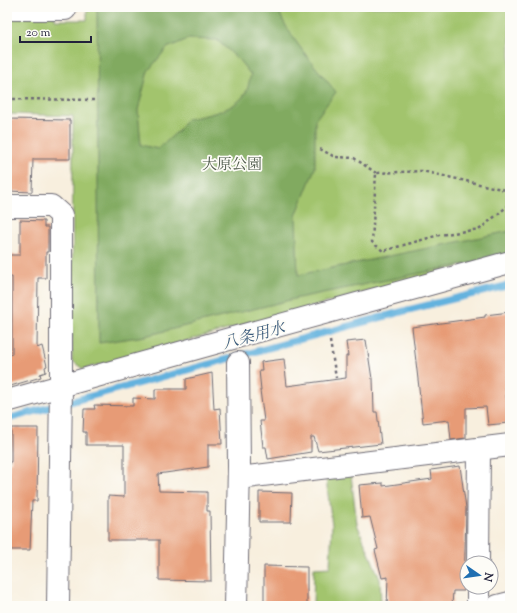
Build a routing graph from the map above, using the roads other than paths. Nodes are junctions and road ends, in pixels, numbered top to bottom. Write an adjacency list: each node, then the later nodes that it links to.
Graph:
1 (65, 7): 2 (street)
2 (7, 9)
3 (7, 206): 6 (street)
4 (510, 262): 6 (street)
5 (238, 363): 10 (street)
6 (61, 397): 7 (street); 14 (street)
7 (7, 401)
8 (510, 445): 9 (street)
9 (479, 449): 10 (street); 11 (street)
10 (239, 478): 15 (street)
11 (478, 555)
12 (478, 595): 16 (street)
13 (510, 603): 17 (street)
14 (58, 606)
15 (236, 606)
16 (478, 606)
17 (498, 606)

